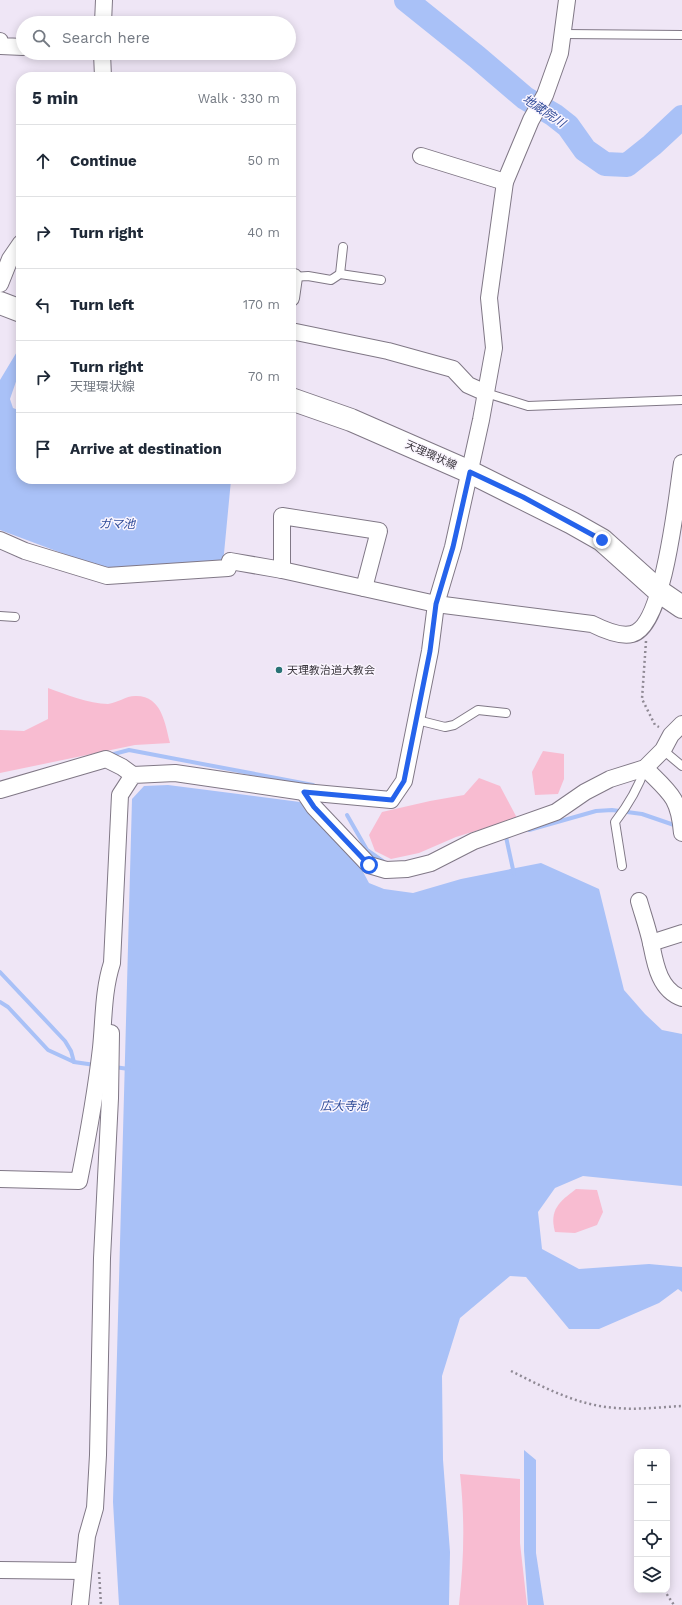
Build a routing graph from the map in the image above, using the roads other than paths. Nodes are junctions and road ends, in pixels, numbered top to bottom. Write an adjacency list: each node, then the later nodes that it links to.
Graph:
1 (104, 0): 3 (street)
2 (567, 0): 4 (street)
3 (103, 16)
4 (564, 34): 5 (lane); 11 (street)
5 (682, 35)
6 (0, 41): 7 (street)
7 (16, 47)
8 (102, 60): 9 (street)
9 (103, 72)
10 (422, 156): 11 (street)
11 (504, 182): 21 (street)
12 (343, 247): 14 (lane)
13 (16, 250): 17 (street)
14 (340, 274): 15 (lane); 16 (lane)
15 (296, 277)
16 (381, 280)
17 (0, 284)
18 (0, 303): 19 (main road)
19 (16, 309)
20 (296, 332): 21 (street)
21 (486, 393): 22 (lane); 25 (street)
22 (682, 400)
23 (296, 401): 25 (main road, 天理環状線)
24 (682, 463): 29 (street)
25 (470, 472): 29 (main road, 天理環状線); 30 (street)
26 (0, 540): 27 (street)
27 (282, 570): 28 (street); 28 (street)
28 (364, 588): 30 (street)
29 (660, 592): 30 (street); 31 (main road, 天理環状線)
30 (436, 604): 35 (street)
31 (682, 607)
32 (0, 616): 33 (lane)
33 (15, 617)
34 (506, 713): 35 (lane)
35 (417, 720): 42 (street)
36 (682, 724): 37 (street)
37 (663, 750): 38 (lane); 39 (street)
38 (682, 766)
39 (645, 768): 42 (street); 43 (street); 44 (lane)
40 (133, 775): 41 (street); 42 (street); 48 (street)
41 (0, 790)
42 (304, 792)
43 (682, 828)
44 (622, 866)
45 (639, 901): 47 (street)
46 (682, 933): 47 (street)
47 (651, 943): 49 (street)
48 (112, 963): 50 (street); 52 (street)
49 (682, 998)
50 (0, 1179)
51 (0, 1570): 52 (street)
52 (84, 1571): 53 (street)
53 (80, 1605)

